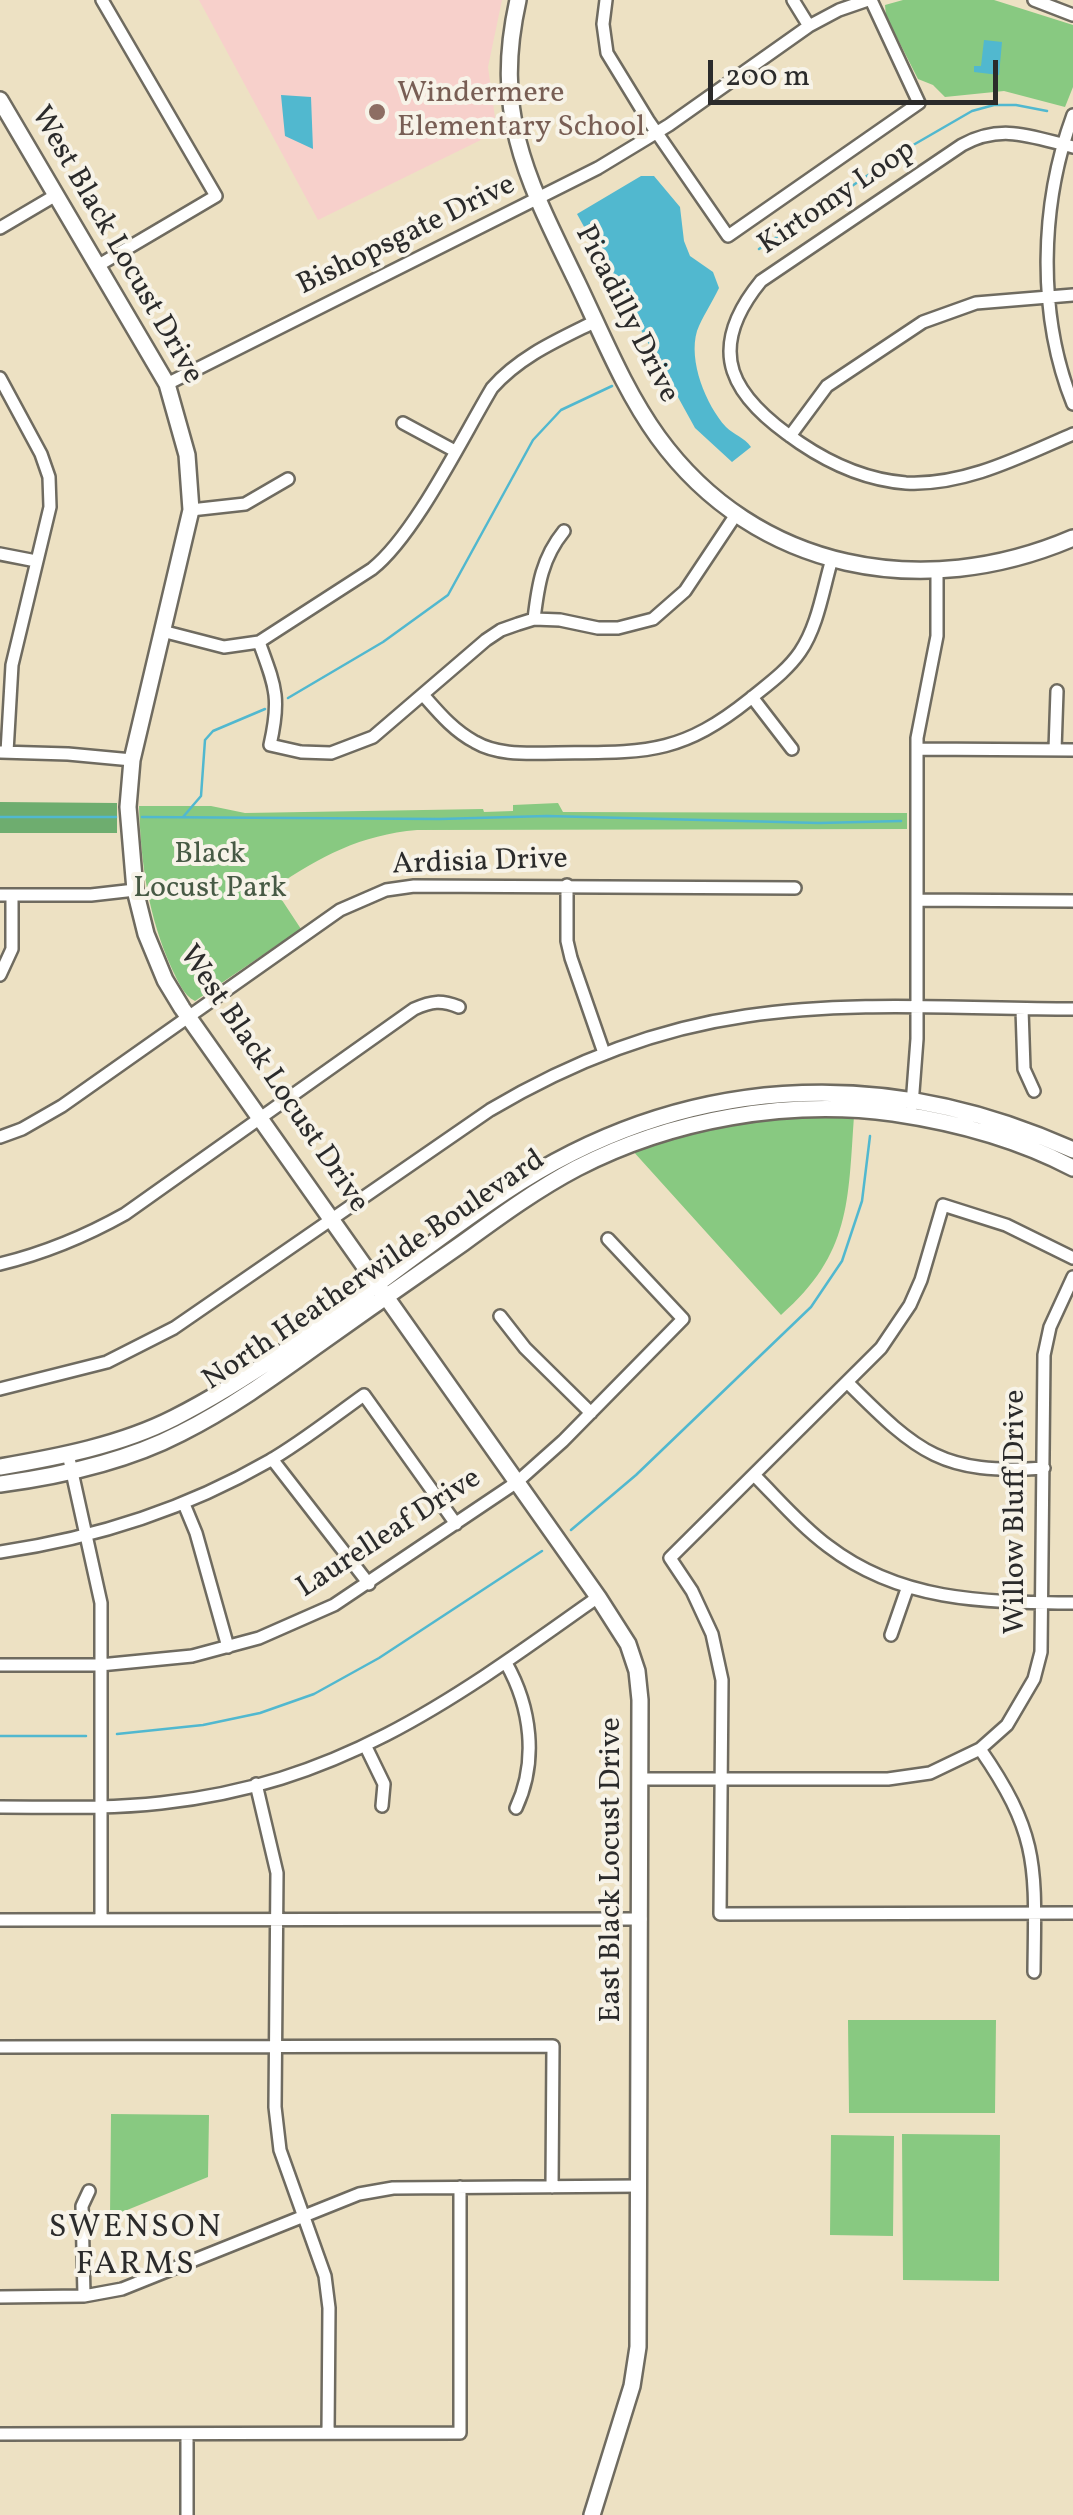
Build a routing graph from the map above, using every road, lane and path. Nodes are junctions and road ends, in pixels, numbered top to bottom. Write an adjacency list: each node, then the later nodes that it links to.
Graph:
1 (102, 0): 16 (street)
2 (518, 0): 14 (street, Picadilly Drive)
3 (606, 0): 11 (street)
4 (793, 0): 8 (street)
5 (870, 0): 8 (street, Bishopsgate Drive); 11 (street)
6 (1034, 0): 7 (street)
7 (1073, 15)
8 (809, 26): 11 (street, Bishopsgate Drive)
9 (0, 100): 13 (street, West Black Locust Drive)
10 (1073, 115): 12 (street)
11 (657, 132): 14 (street, Bishopsgate Drive)
12 (1068, 146): 18 (street); 25 (street, Kirtomy Loop)
13 (56, 195): 15 (street); 16 (street, West Black Locust Drive)
14 (537, 200): 19 (street, Picadilly Drive); 21 (street, Bishopsgate Drive)
15 (0, 228)
16 (99, 265): 21 (street, West Black Locust Drive)
17 (1073, 295): 18 (street)
18 (1049, 297): 22 (street); 25 (street)
19 (596, 321): 26 (street); 29 (street, Picadilly Drive)
20 (0, 378): 34 (street)
21 (167, 384): 28 (street, West Black Locust Drive)
22 (1073, 404)
23 (403, 423): 26 (street)
24 (1073, 434): 25 (street, Kirtomy Loop)
25 (790, 436)
26 (454, 451): 38 (street)
27 (288, 479): 28 (street)
28 (191, 510): 37 (street, West Black Locust Drive)
29 (736, 513): 33 (street, Picadilly Drive); 36 (street)
30 (564, 531): 36 (street)
31 (1073, 538): 35 (street, Picadilly Drive)
32 (0, 554): 34 (street)
33 (832, 559): 35 (street, Picadilly Drive); 42 (street)
34 (36, 561): 39 (street)
35 (938, 572): 44 (street)
36 (534, 619): 41 (street)
37 (162, 631): 38 (street); 48 (street, West Black Locust Drive)
38 (259, 642): 41 (street)
39 (6, 664): 47 (street)
40 (1057, 691): 45 (street)
41 (424, 696): 42 (street)
42 (752, 697): 43 (street)
43 (792, 749)
44 (917, 749): 45 (street); 53 (street)
45 (1055, 750): 46 (street)
46 (1073, 750)
47 (4, 752): 48 (street)
48 (132, 760): 51 (street, West Black Locust Drive)
49 (567, 885): 50 (street, Ardisia Drive); 60 (street, Ardisia Drive); 61 (street)
50 (795, 888)
51 (135, 890): 52 (street); 60 (street, West Black Locust Drive)
52 (6, 895): 55 (street)
53 (918, 900): 54 (street); 57 (street)
54 (1073, 901)
55 (0, 975)
56 (459, 1008): 64 (street)
57 (918, 1009): 58 (street); 61 (street); 63 (street)
58 (1022, 1009): 59 (street); 62 (street)
59 (1073, 1009)
60 (190, 1018): 64 (street, West Black Locust Drive); 65 (street, Ardisia Drive)
61 (604, 1053): 68 (street)
62 (1034, 1091)
63 (912, 1108): 66 (street, North Heatherwilde Boulevard); 67 (street, North Heatherwilde Boulevard); 73 (street, North Heatherwilde Boulevard)
64 (260, 1120): 68 (street, West Black Locust Drive); 71 (street)
65 (0, 1137)
66 (1073, 1150)
67 (1073, 1168)
68 (332, 1220): 73 (street, West Black Locust Drive); 76 (street)
69 (608, 1239): 77 (street, Laurelleaf Drive)
70 (1073, 1258): 75 (street)
71 (0, 1264)
72 (1073, 1276): 81 (street, Willow Bluff Drive)
73 (382, 1290): 79 (street, North Heatherwilde Boulevard); 83 (street, East Black Locust Drive)
74 (500, 1316): 77 (street)
75 (849, 1384): 81 (street); 82 (street)
76 (0, 1389)
77 (591, 1413): 83 (street, Laurelleaf Drive)
78 (272, 1459): 85 (street); 86 (street); 89 (street)
79 (70, 1462): 80 (street, North Heatherwilde Boulevard); 84 (street, North Heatherwilde Boulevard); 87 (street)
80 (0, 1467)
81 (1044, 1468): 92 (street, Willow Bluff Drive)
82 (755, 1476): 90 (street); 101 (street)
83 (517, 1482): 86 (street, Laurelleaf Drive); 91 (street, East Black Locust Drive)
84 (0, 1484)
85 (184, 1504): 87 (street); 95 (street)
86 (456, 1524): 89 (street, Laurelleaf Drive)
87 (88, 1536): 88 (street); 98 (street)
88 (0, 1552)
89 (369, 1584): 95 (street, Laurelleaf Drive)
90 (907, 1588): 92 (street); 94 (street)
91 (598, 1597): 96 (street); 102 (street, East Black Locust Drive)
92 (1044, 1602): 93 (street); 100 (street, Willow Bluff Drive)
93 (1073, 1603)
94 (891, 1634)
95 (228, 1647): 98 (street, Laurelleaf Drive)
96 (506, 1663): 99 (street); 107 (street)
97 (0, 1665): 98 (street, Laurelleaf Drive)
98 (100, 1665): 106 (street)
99 (366, 1747): 103 (street); 104 (street)
100 (980, 1748): 101 (street, Willow Bluff Drive); 108 (street)
101 (722, 1777): 102 (street, Willow Bluff Drive); 108 (street)
102 (641, 1779): 111 (street, East Black Locust Drive)
103 (256, 1784): 106 (street); 110 (street)
104 (382, 1806)
105 (0, 1807): 106 (street)
106 (100, 1808): 113 (street)
107 (516, 1808)
108 (1034, 1913): 109 (street); 114 (street)
109 (1073, 1913)
110 (278, 1918): 111 (street); 113 (street); 115 (street)
111 (641, 1919): 117 (street, East Black Locust Drive)
112 (0, 1920): 113 (street)
113 (101, 1920)
114 (1034, 1972)
115 (278, 2046): 116 (street); 118 (street); 121 (street)
116 (0, 2047)
117 (640, 2186): 118 (street); 128 (street, East Black Locust Drive)
118 (552, 2187): 119 (street)
119 (460, 2188): 121 (street); 124 (street)
120 (90, 2190): 122 (street)
121 (304, 2215): 122 (street); 124 (street)
122 (84, 2296): 123 (street)
123 (0, 2297)
124 (328, 2433): 126 (street)
125 (0, 2434): 126 (street)
126 (186, 2434): 127 (street)
127 (187, 2515)
128 (592, 2515)

